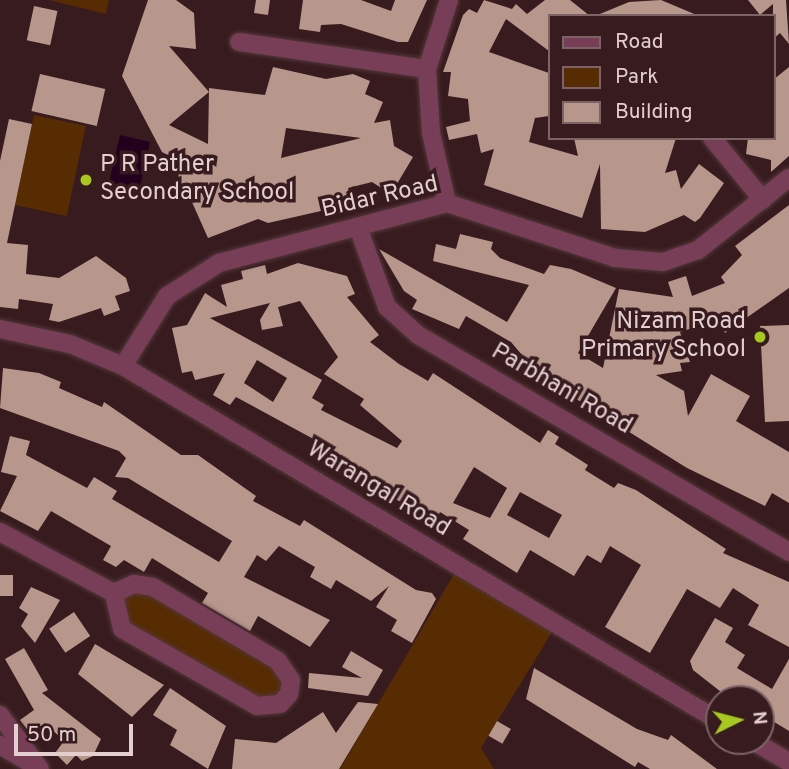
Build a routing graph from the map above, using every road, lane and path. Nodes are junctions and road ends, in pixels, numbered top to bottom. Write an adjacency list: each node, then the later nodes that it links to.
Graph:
1 (449, 0): 3 (street)
2 (239, 42): 3 (street)
3 (427, 69): 7 (street)
4 (714, 140): 6 (street)
5 (789, 178): 6 (street, Bidar Road)
6 (763, 200): 7 (street, Bidar Road)
7 (447, 203): 8 (street, Bidar Road)
8 (358, 227): 10 (street, Bidar Road); 12 (street, Parbhani Road)
9 (0, 329): 10 (street, Warangal Road)
10 (123, 366): 14 (street, Warangal Road)
11 (0, 532): 13 (street)
12 (789, 552)
13 (114, 593): 13 (street)
14 (705, 713)
15 (0, 715): 17 (street)
16 (0, 745): 17 (street)
17 (39, 769)

